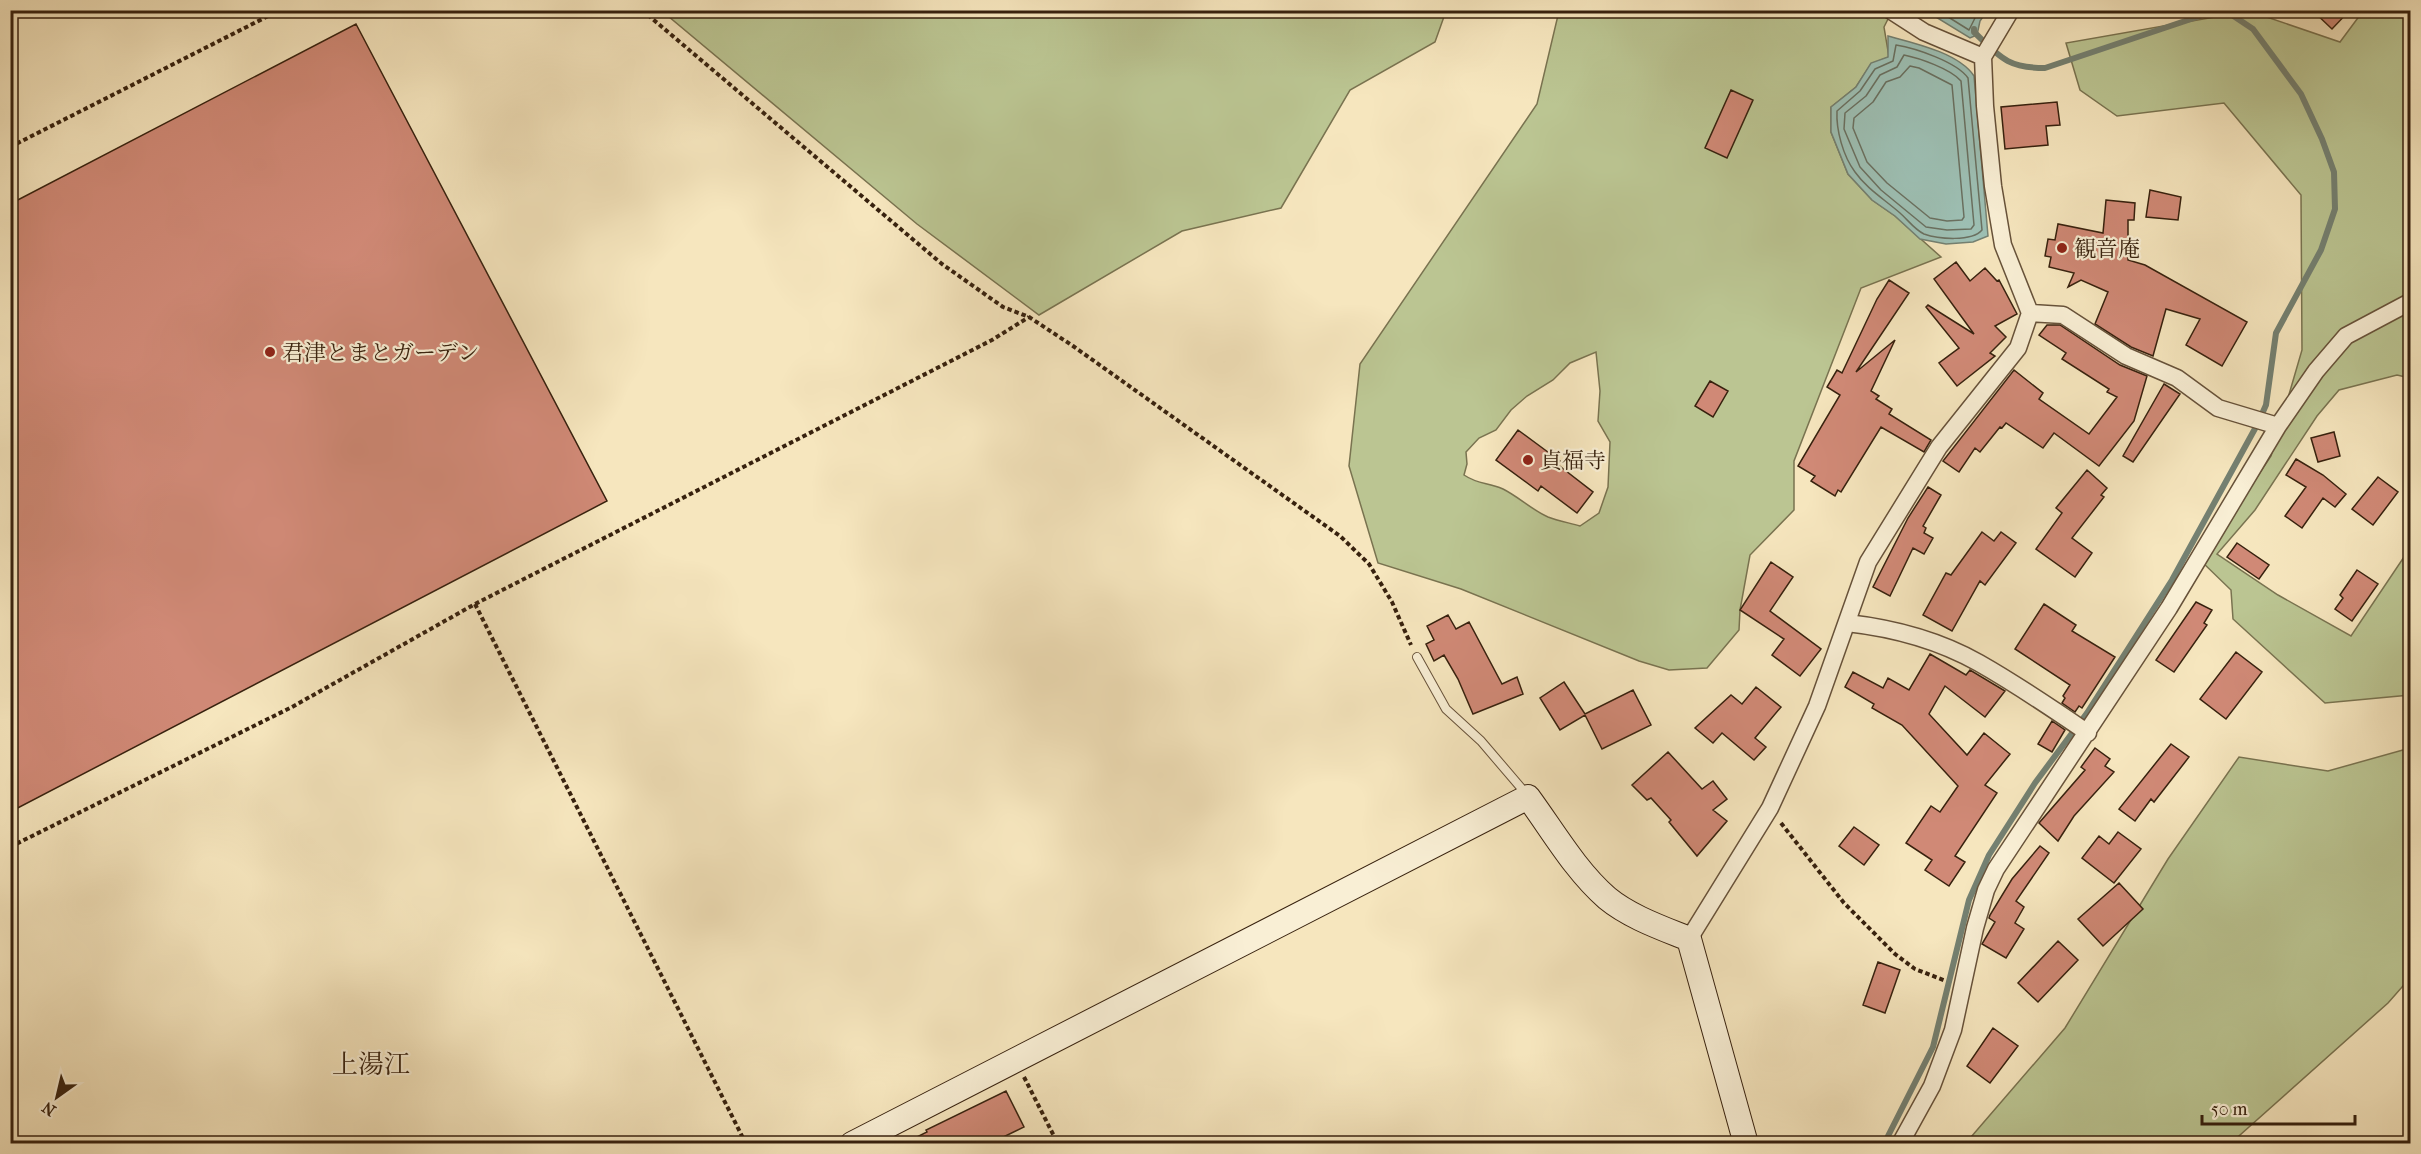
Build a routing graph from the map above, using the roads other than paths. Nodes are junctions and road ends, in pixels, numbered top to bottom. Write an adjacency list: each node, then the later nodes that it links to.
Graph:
1 (1890, 10): 3 (street)
2 (2011, 10): 3 (street)
3 (1983, 57): 5 (street)
4 (2410, 302): 6 (street)
5 (2030, 313): 6 (street); 7 (street)
6 (2272, 424): 9 (street)
7 (1847, 623): 9 (street); 11 (street)
8 (1417, 657): 10 (lane)
9 (2081, 728): 14 (street)
10 (1528, 797): 11 (street); 12 (street)
11 (1689, 939): 13 (street)
12 (852, 1143)
13 (1746, 1143)
14 (1900, 1143)

